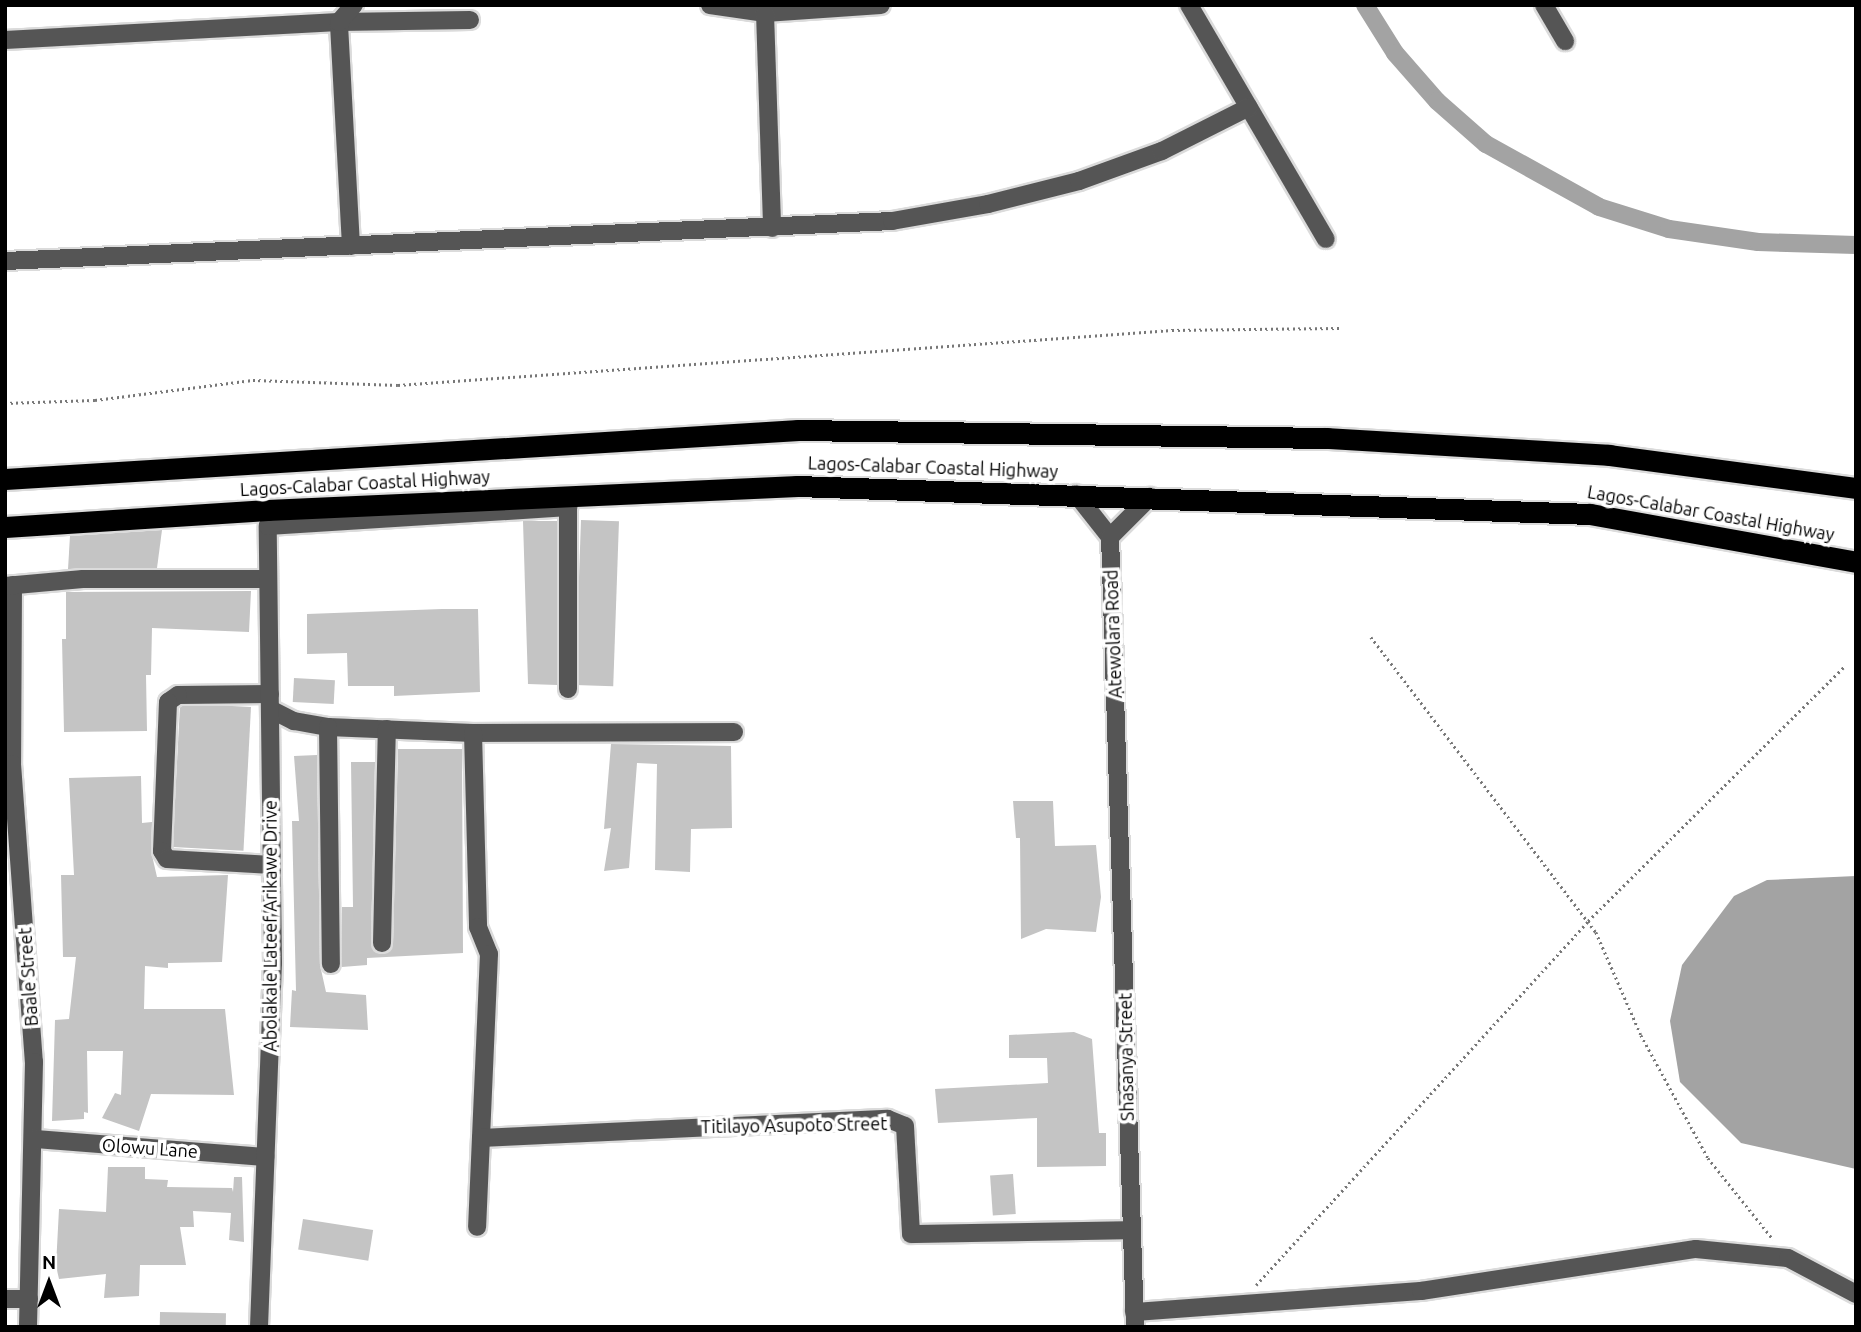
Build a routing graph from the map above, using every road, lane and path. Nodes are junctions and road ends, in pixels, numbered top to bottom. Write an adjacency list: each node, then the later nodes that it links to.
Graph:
1 (354, 5): 8 (street)
2 (710, 5): 6 (street)
3 (881, 5): 6 (street)
4 (1189, 5): 11 (street)
5 (1544, 5): 10 (street)
6 (765, 13): 12 (street)
7 (470, 20): 8 (street)
8 (339, 22): 9 (street); 14 (street)
9 (5, 40)
10 (1565, 41)
11 (1249, 107): 12 (street); 13 (street)
12 (772, 228): 14 (street)
13 (1326, 239)
14 (351, 246): 15 (street)
15 (5, 261)
16 (1340, 328): 17 (path)
17 (5, 403)
18 (5, 480): 19 (highway, Lagos-Calabar Coastal Highway)
19 (1856, 488)
20 (1076, 494): 21 (highway, Lagos-Calabar Coastal Highway); 22 (highway, Lagos-Calabar Coastal Highway); 23 (street)
21 (1150, 496): 23 (street); 24 (highway, Lagos-Calabar Coastal Highway)
22 (5, 527)
23 (1110, 537): 35 (street, Atewolara Road)
24 (1856, 562)
25 (268, 579): 26 (street); 29 (street, Abolakale Lateef Arikawe Drive); 30 (street, Abolakale Lateef Arikawe Drive)
26 (9, 585): 41 (street, Baale Street)
27 (1371, 637): 37 (path)
28 (1845, 666): 37 (path)
29 (568, 689)
30 (270, 701): 31 (street); 36 (street, Abolakale Lateef Arikawe Drive); 36 (street)
31 (328, 727): 32 (street); 39 (street)
32 (387, 729): 34 (street); 38 (street)
33 (734, 732): 34 (street)
34 (473, 733): 40 (street)
35 (1120, 786): 44 (street, Shasanya Street)
36 (272, 865): 42 (street, Abolakale Lateef Arikawe Drive)
37 (1587, 921): 45 (path); 49 (path)
38 (382, 943)
39 (331, 964)
40 (481, 1138): 43 (street); 44 (street, Titilayo Asupoto Street)
41 (34, 1139): 42 (street, Olowu Lane); 48 (street, Baale Street)
42 (265, 1157): 52 (street, Abolakale Lateef Arikawe Drive)
43 (477, 1227)
44 (1130, 1230): 50 (street, Shasanya Street)
45 (1788, 1258): 46 (street); 49 (street)
46 (1856, 1294)
47 (5, 1299): 48 (street)
48 (29, 1299): 51 (street, Baale Street)
49 (1239, 1304): 50 (street)
50 (1134, 1319)
51 (28, 1327)
52 (259, 1327)

